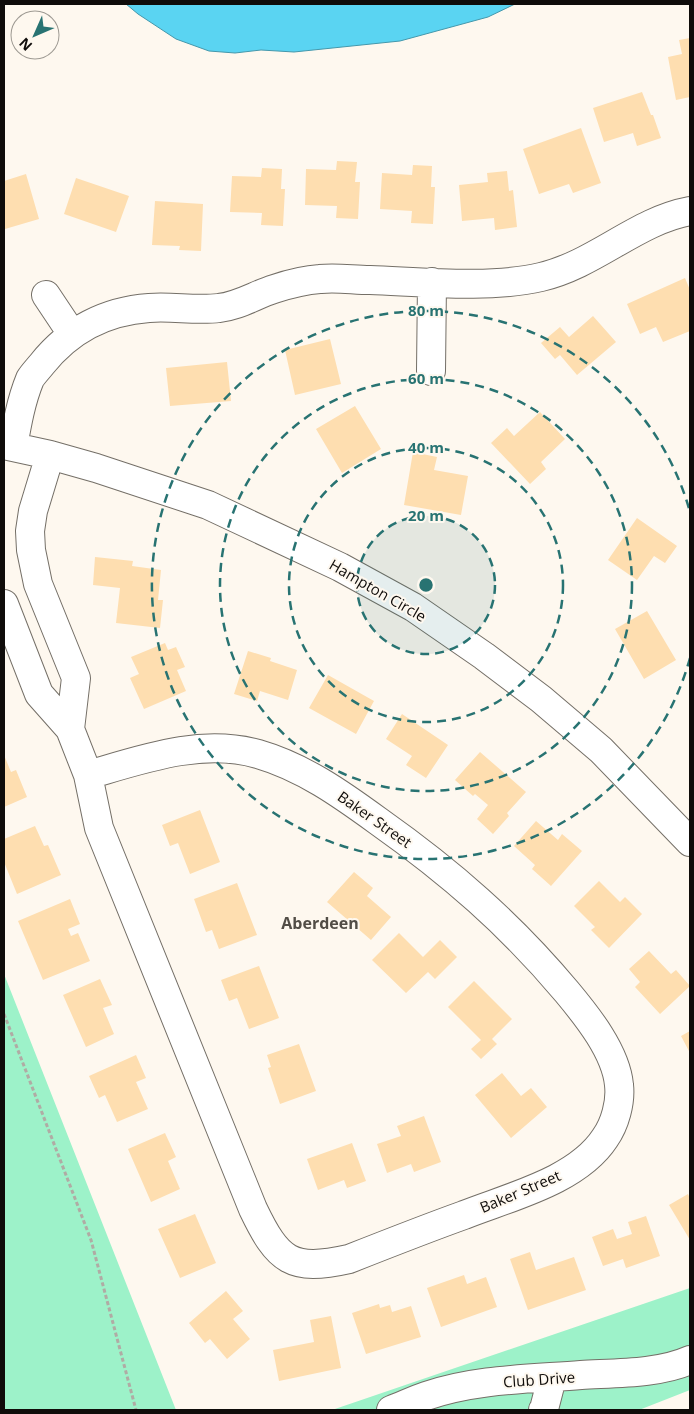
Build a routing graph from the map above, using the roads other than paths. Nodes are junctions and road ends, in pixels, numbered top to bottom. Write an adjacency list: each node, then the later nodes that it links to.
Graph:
1 (690, 211): 2 (street)
2 (432, 282): 4 (street); 5 (street)
3 (46, 295): 4 (street)
4 (72, 334): 6 (street)
5 (431, 371)
6 (7, 450): 7 (street, Hampton Circle)
7 (50, 455): 8 (street, Baker Street); 13 (street, Hampton Circle)
8 (38, 584): 9 (street); 11 (street, Baker Street)
9 (4, 593)
10 (4, 604): 11 (street, Baker Street)
11 (70, 729): 12 (street, Baker Street)
12 (88, 775): 12 (street, Baker Street)
13 (690, 842)
14 (690, 1360): 15 (street, Club Drive)
15 (552, 1378): 16 (street, Club Drive); 17 (street)
16 (396, 1409)
17 (543, 1410)

